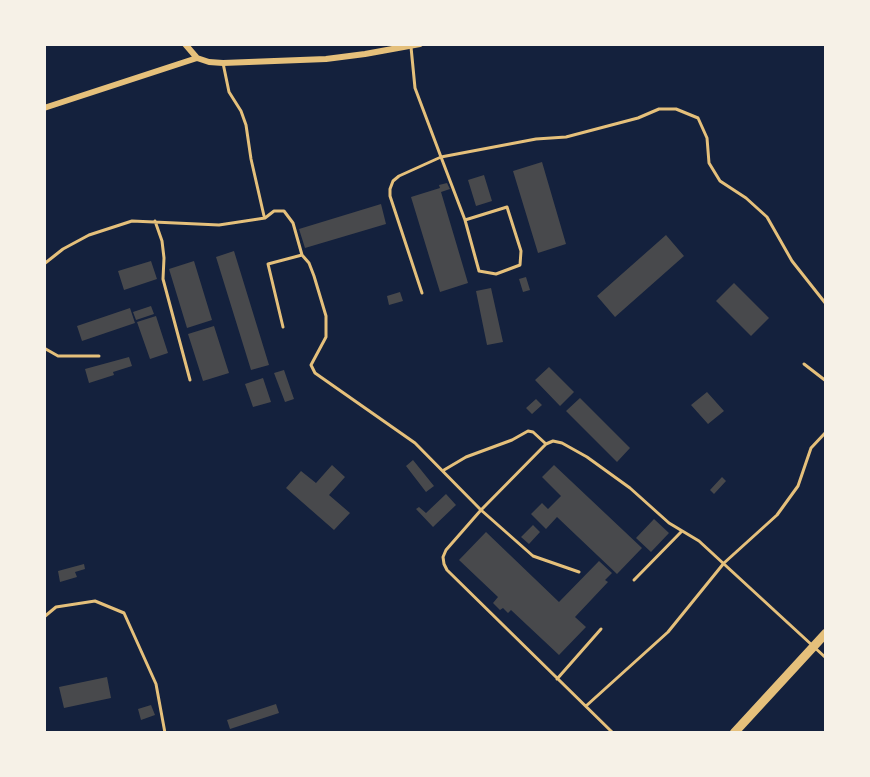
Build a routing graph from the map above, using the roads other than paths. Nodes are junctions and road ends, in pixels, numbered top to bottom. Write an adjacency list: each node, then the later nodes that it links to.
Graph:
1 (185, 44): 4 (street)
2 (420, 44): 3 (street)
3 (411, 46): 5 (street); 7 (lane)
4 (197, 58): 5 (street); 6 (street)
5 (223, 63): 8 (lane)
6 (44, 108)
7 (441, 157): 9 (lane); 13 (lane); 14 (lane)
8 (265, 218): 10 (lane); 11 (lane)
9 (465, 220): 9 (lane)
10 (155, 221): 12 (lane); 19 (lane)
11 (302, 255): 15 (lane); 23 (lane)
12 (44, 264)
13 (422, 293)
14 (826, 304)
15 (283, 327)
16 (44, 348): 17 (lane)
17 (99, 356)
18 (804, 364): 20 (lane)
19 (190, 380)
20 (826, 381)
21 (826, 432): 26 (lane)
22 (546, 444): 23 (lane); 24 (lane); 25 (lane)
23 (442, 470): 24 (lane)
24 (481, 510): 27 (lane); 34 (lane)
25 (682, 531): 26 (lane); 28 (lane)
26 (724, 563): 32 (lane); 35 (lane)
27 (579, 572)
28 (634, 580)
29 (44, 617): 36 (lane)
30 (601, 629): 34 (lane)
31 (826, 633): 32 (main road)
32 (815, 646): 33 (lane); 38 (main road)
33 (826, 658)
34 (557, 679): 35 (lane)
35 (586, 706): 37 (lane)
36 (165, 733)
37 (613, 733)
38 (734, 733)

